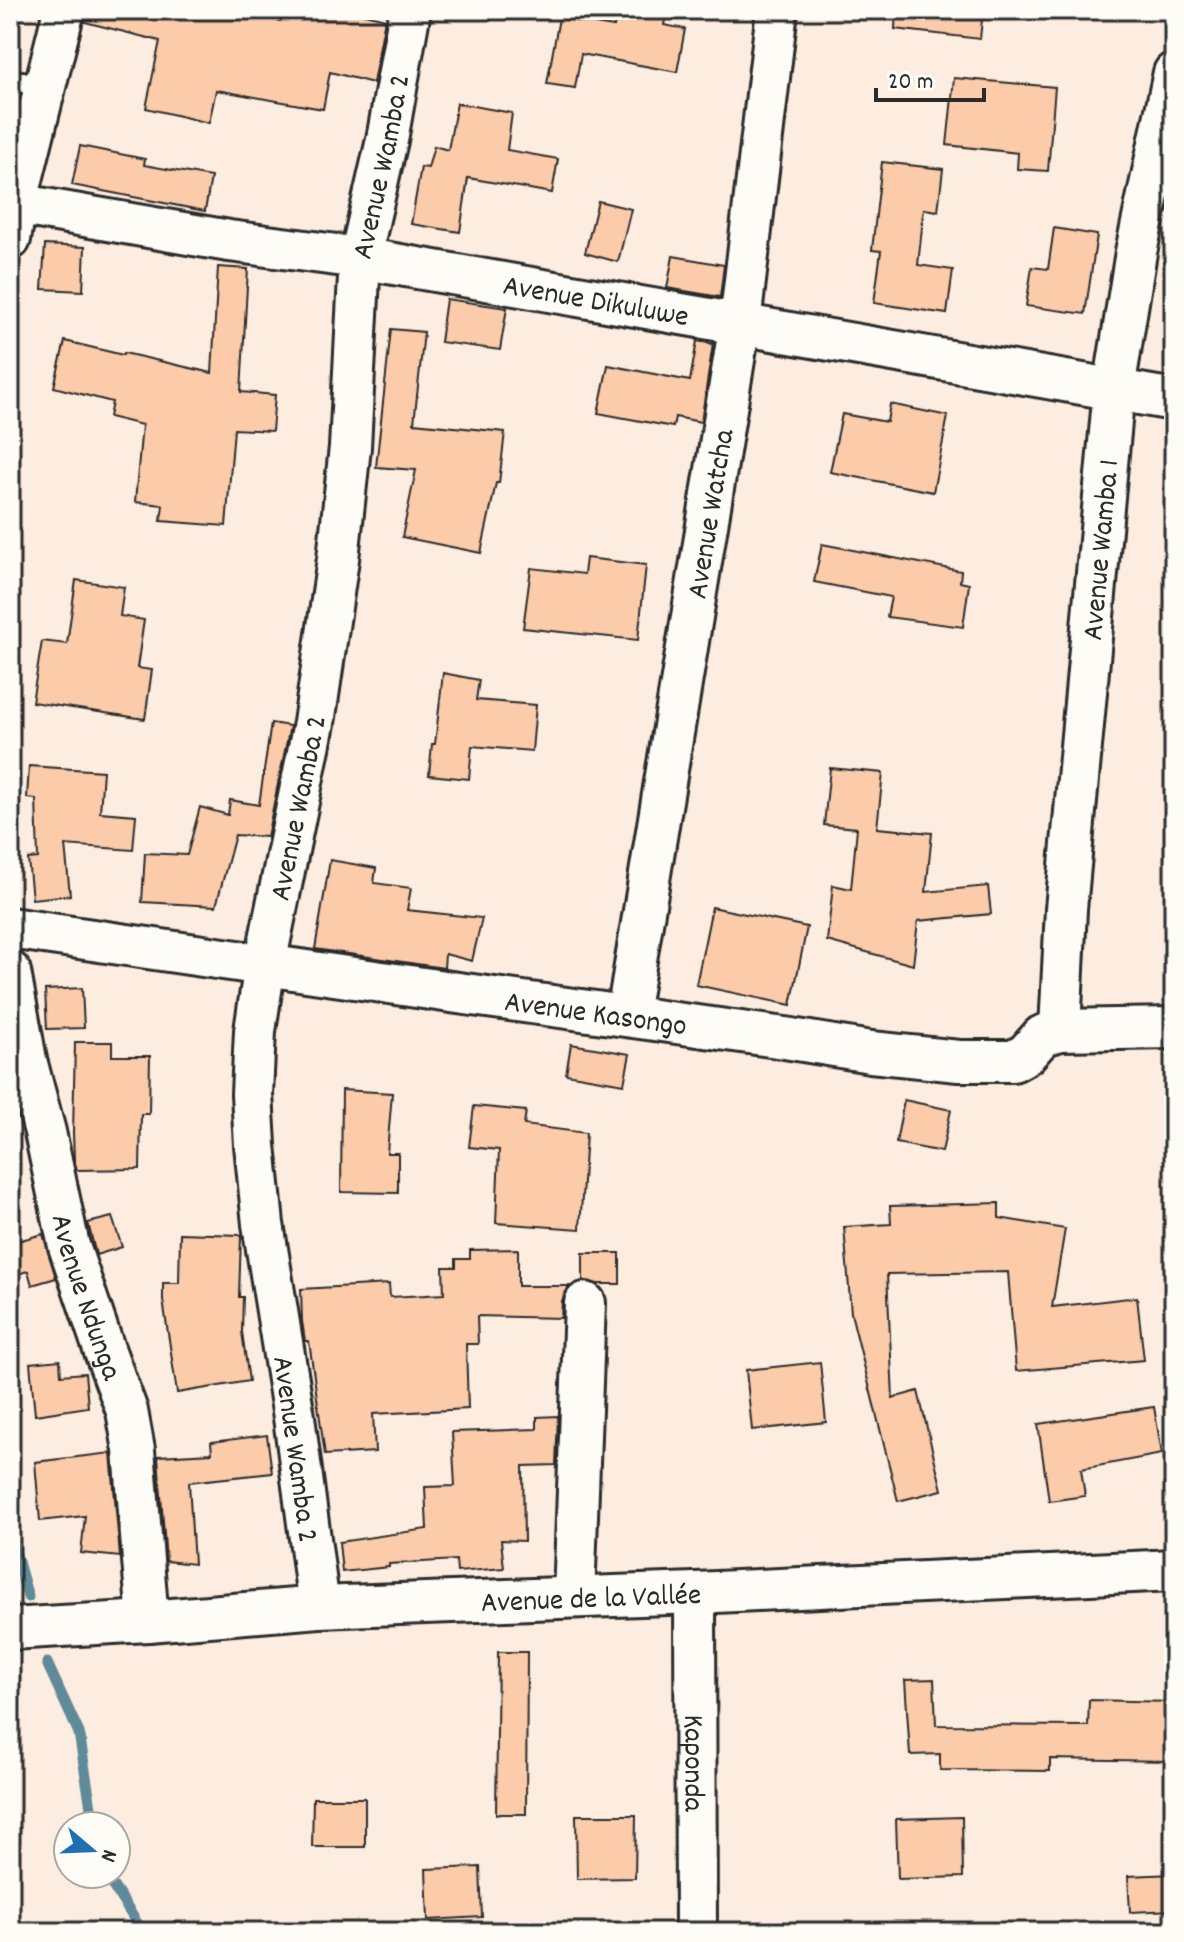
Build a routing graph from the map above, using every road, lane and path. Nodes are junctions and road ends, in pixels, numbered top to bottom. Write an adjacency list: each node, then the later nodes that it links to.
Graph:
1 (64, 10): 5 (street)
2 (410, 10): 7 (street, Avenue Wamba 2)
3 (777, 10): 8 (street, Avenue Watcha)
4 (1174, 73): 9 (street, Avenue Wamba 1)
5 (28, 83): 6 (street)
6 (13, 221): 7 (street, Avenue Dikuluwe)
7 (360, 258): 8 (street, Avenue Dikuluwe); 12 (street, Avenue Wamba 2)
8 (740, 323): 9 (street, Avenue Dikuluwe); 14 (street, Avenue Watcha)
9 (1114, 389): 10 (street, Avenue Dikuluwe); 16 (street, Avenue Wamba 1)
10 (1174, 400)
11 (10, 928): 12 (street, Avenue Kasongo)
12 (265, 964): 14 (street, Avenue Kasongo); 21 (street, Avenue Wamba 2)
13 (10, 972): 22 (street, Avenue Ndunga)
14 (627, 1015): 16 (street, Avenue Kasongo)
15 (1174, 1028): 16 (street)
16 (1060, 1030)
17 (585, 1303): 20 (street)
18 (1174, 1570): 19 (street, Avenue de la Vallée)
19 (695, 1593): 20 (street, Avenue de la Vallée); 24 (street, Kaponda)
20 (574, 1597): 21 (street, Avenue de la Vallée)
21 (319, 1607): 22 (street, Avenue de la Vallée)
22 (148, 1621): 23 (street, Avenue de la Vallée)
23 (10, 1629)
24 (696, 1932)

